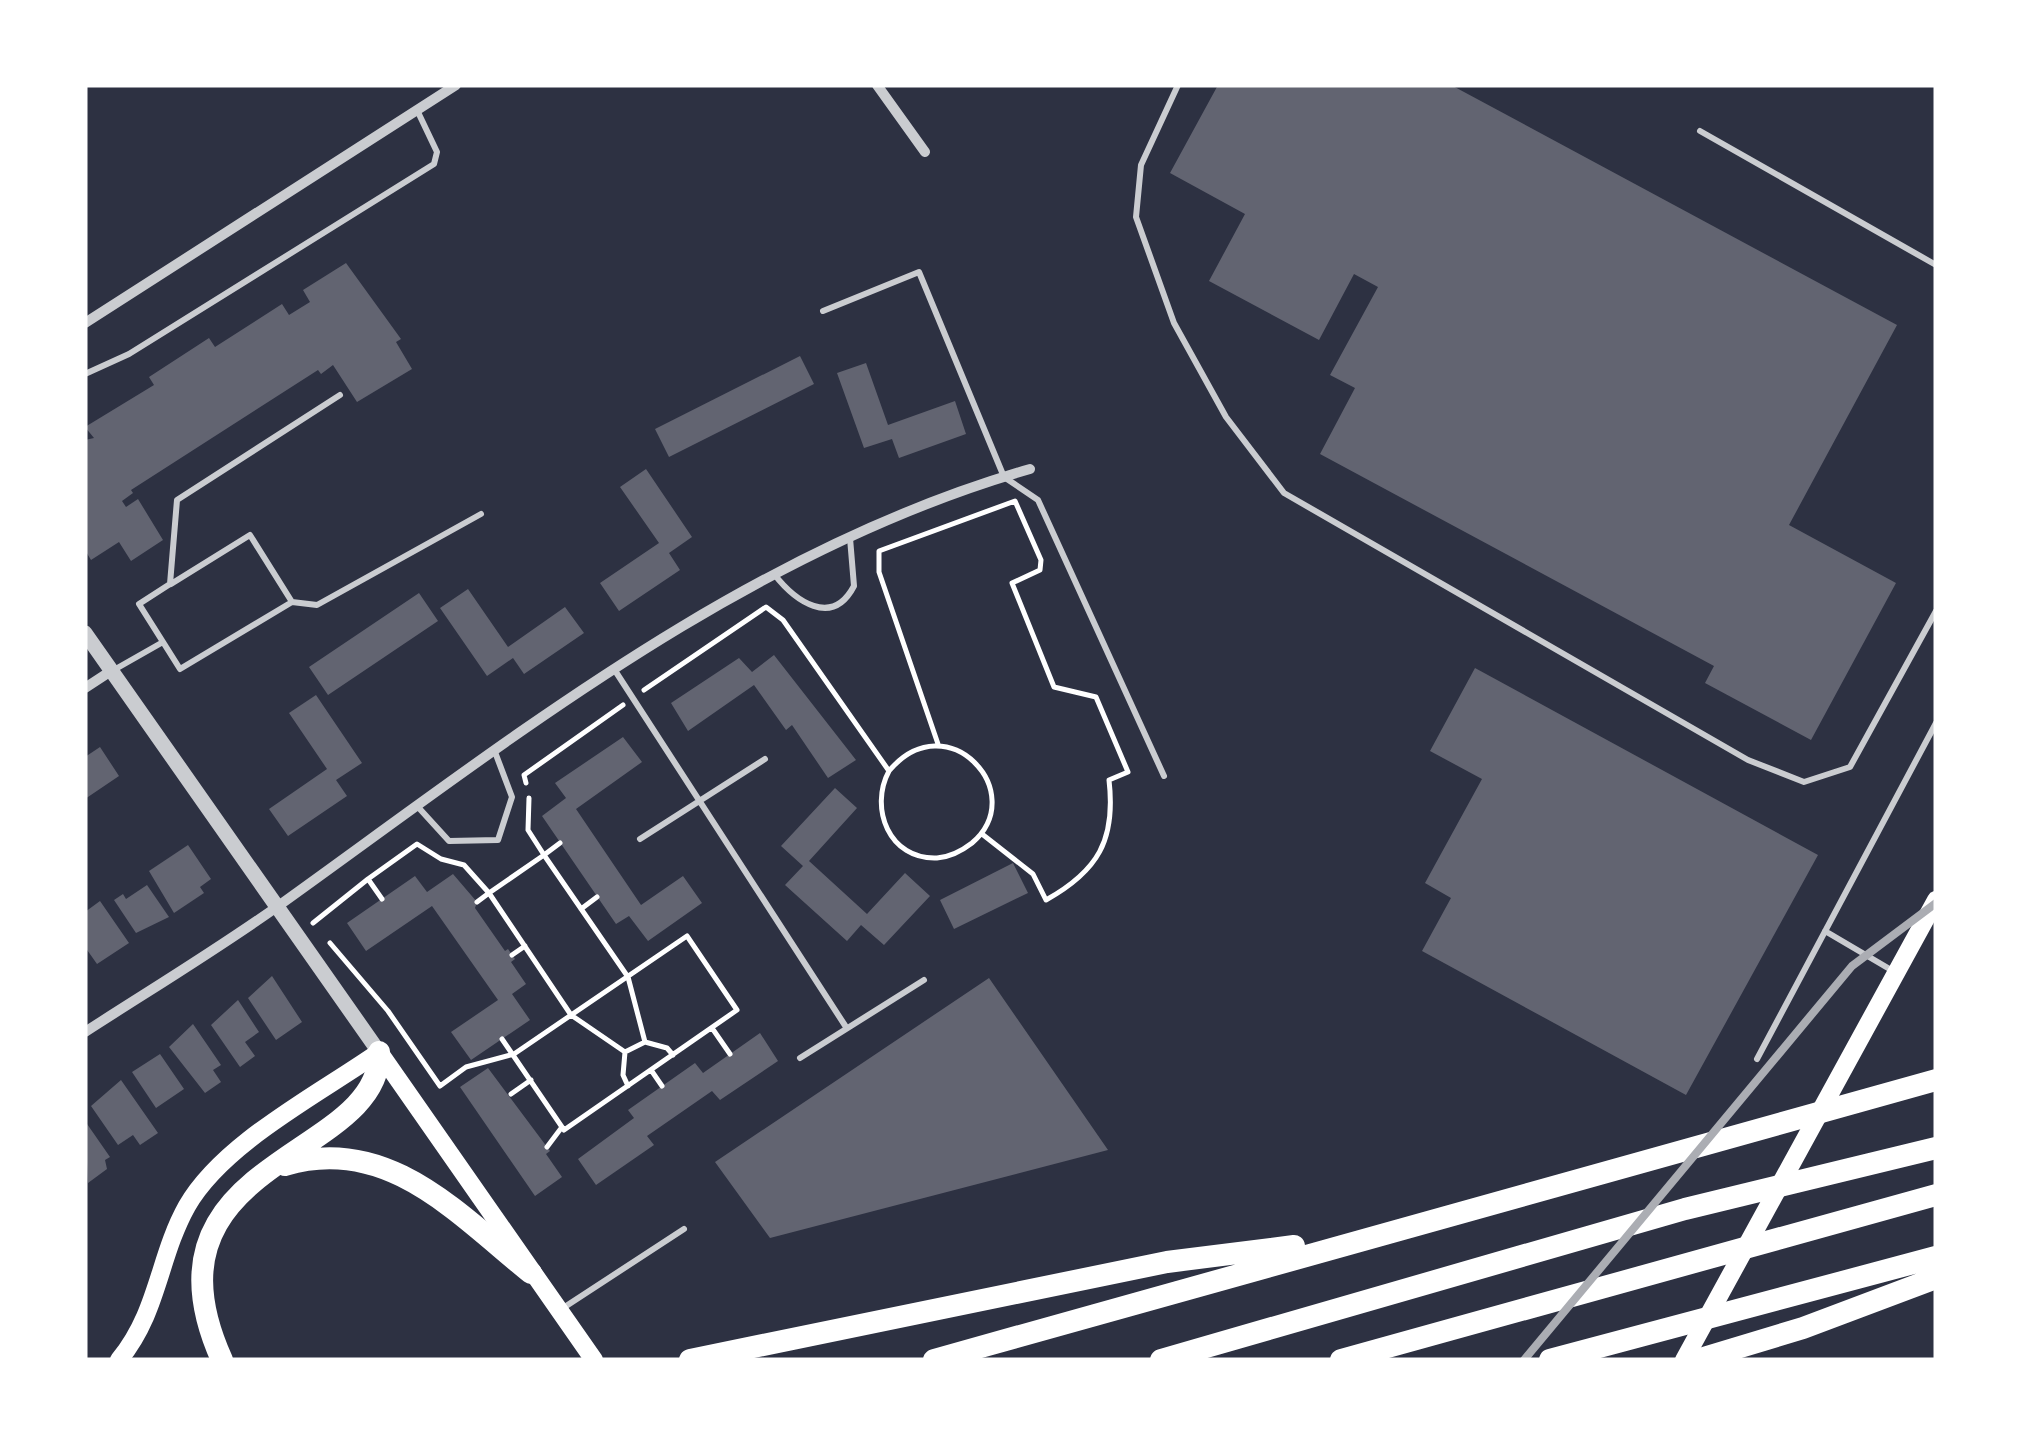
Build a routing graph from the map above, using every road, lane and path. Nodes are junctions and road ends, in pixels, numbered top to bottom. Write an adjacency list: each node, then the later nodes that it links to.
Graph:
1 (456, 85): 4 (street)
2 (877, 85): 6 (street)
3 (1178, 85): 19 (lane)
4 (417, 110): 9 (street); 10 (lane)
5 (1700, 131): 7 (lane)
6 (925, 152)
7 (1936, 265)
8 (824, 311): 13 (lane)
9 (85, 323)
10 (85, 374)
11 (340, 394): 17 (lane)
12 (1030, 469): 13 (street)
13 (1004, 476): 15 (street); 31 (lane)
14 (481, 514): 18 (lane)
15 (850, 536): 16 (street); 16 (lane)
16 (774, 573): 22 (street)
17 (170, 584): 18 (lane); 21 (lane)
18 (292, 602): 21 (lane)
19 (1936, 612)
20 (85, 634): 23 (street)
21 (162, 642): 23 (lane)
22 (613, 668): 25 (lane); 28 (street)
23 (111, 672): 24 (street); 44 (street)
24 (85, 688)
25 (632, 698): 30 (path); 32 (lane); 37 (path)
26 (1936, 724): 46 (lane)
27 (938, 744): 30 (path); 34 (path); 34 (path)
28 (495, 752): 33 (street); 33 (lane)
29 (765, 760): 32 (lane)
30 (889, 771): 34 (path)
31 (1164, 776)
32 (699, 800): 35 (lane); 53 (lane)
33 (418, 807): 44 (street)
34 (982, 834)
35 (640, 839)
36 (560, 843): 37 (path)
37 (544, 855): 39 (path); 45 (path)
38 (368, 879): 39 (path); 41 (path); 60 (path)
39 (489, 893): 43 (path); 47 (path)
40 (597, 897): 45 (path)
41 (382, 899)
42 (1936, 900): 49 (main road)
43 (476, 902)
44 (276, 908): 55 (street); 58 (street)
45 (582, 909): 50 (path)
46 (1826, 931): 49 (lane); 64 (lane)
47 (525, 946): 48 (path); 52 (path)
48 (512, 955)
49 (1896, 973): 90 (main road)
50 (628, 977): 52 (path); 54 (path); 57 (path)
51 (924, 980): 53 (lane)
52 (571, 1015): 59 (path); 60 (path)
53 (846, 1027): 63 (lane)
54 (712, 1028): 61 (path); 62 (path)
55 (85, 1032)
56 (502, 1039): 60 (path)
57 (644, 1042): 59 (path); 62 (path)
58 (379, 1052): 74 (highway); 79 (main road); 82 (main road)
59 (625, 1052): 68 (path)
60 (514, 1054): 66 (path)
61 (730, 1054)
62 (672, 1055): 65 (path)
63 (800, 1058)
64 (1758, 1059)
65 (651, 1070): 68 (path); 69 (path)
66 (531, 1080): 70 (path); 71 (path)
67 (1936, 1080): 77 (highway)
68 (628, 1086): 71 (path)
69 (662, 1086)
70 (511, 1094)
71 (562, 1127): 72 (path)
72 (547, 1147)
73 (1936, 1148): 87 (highway)
74 (251, 1183): 79 (highway); 83 (highway)
75 (1936, 1194): 88 (highway)
76 (684, 1230): 81 (lane)
77 (1372, 1236): 85 (highway); 86 (highway)
78 (1936, 1256): 89 (highway)
79 (531, 1273): 81 (main road)
80 (1936, 1278): 91 (highway)
81 (560, 1311): 84 (main road)
82 (118, 1360)
83 (222, 1360)
84 (594, 1360)
85 (690, 1360)
86 (934, 1360)
87 (1160, 1360)
88 (1342, 1360)
89 (1550, 1360)
90 (1684, 1360)
91 (1697, 1360)

